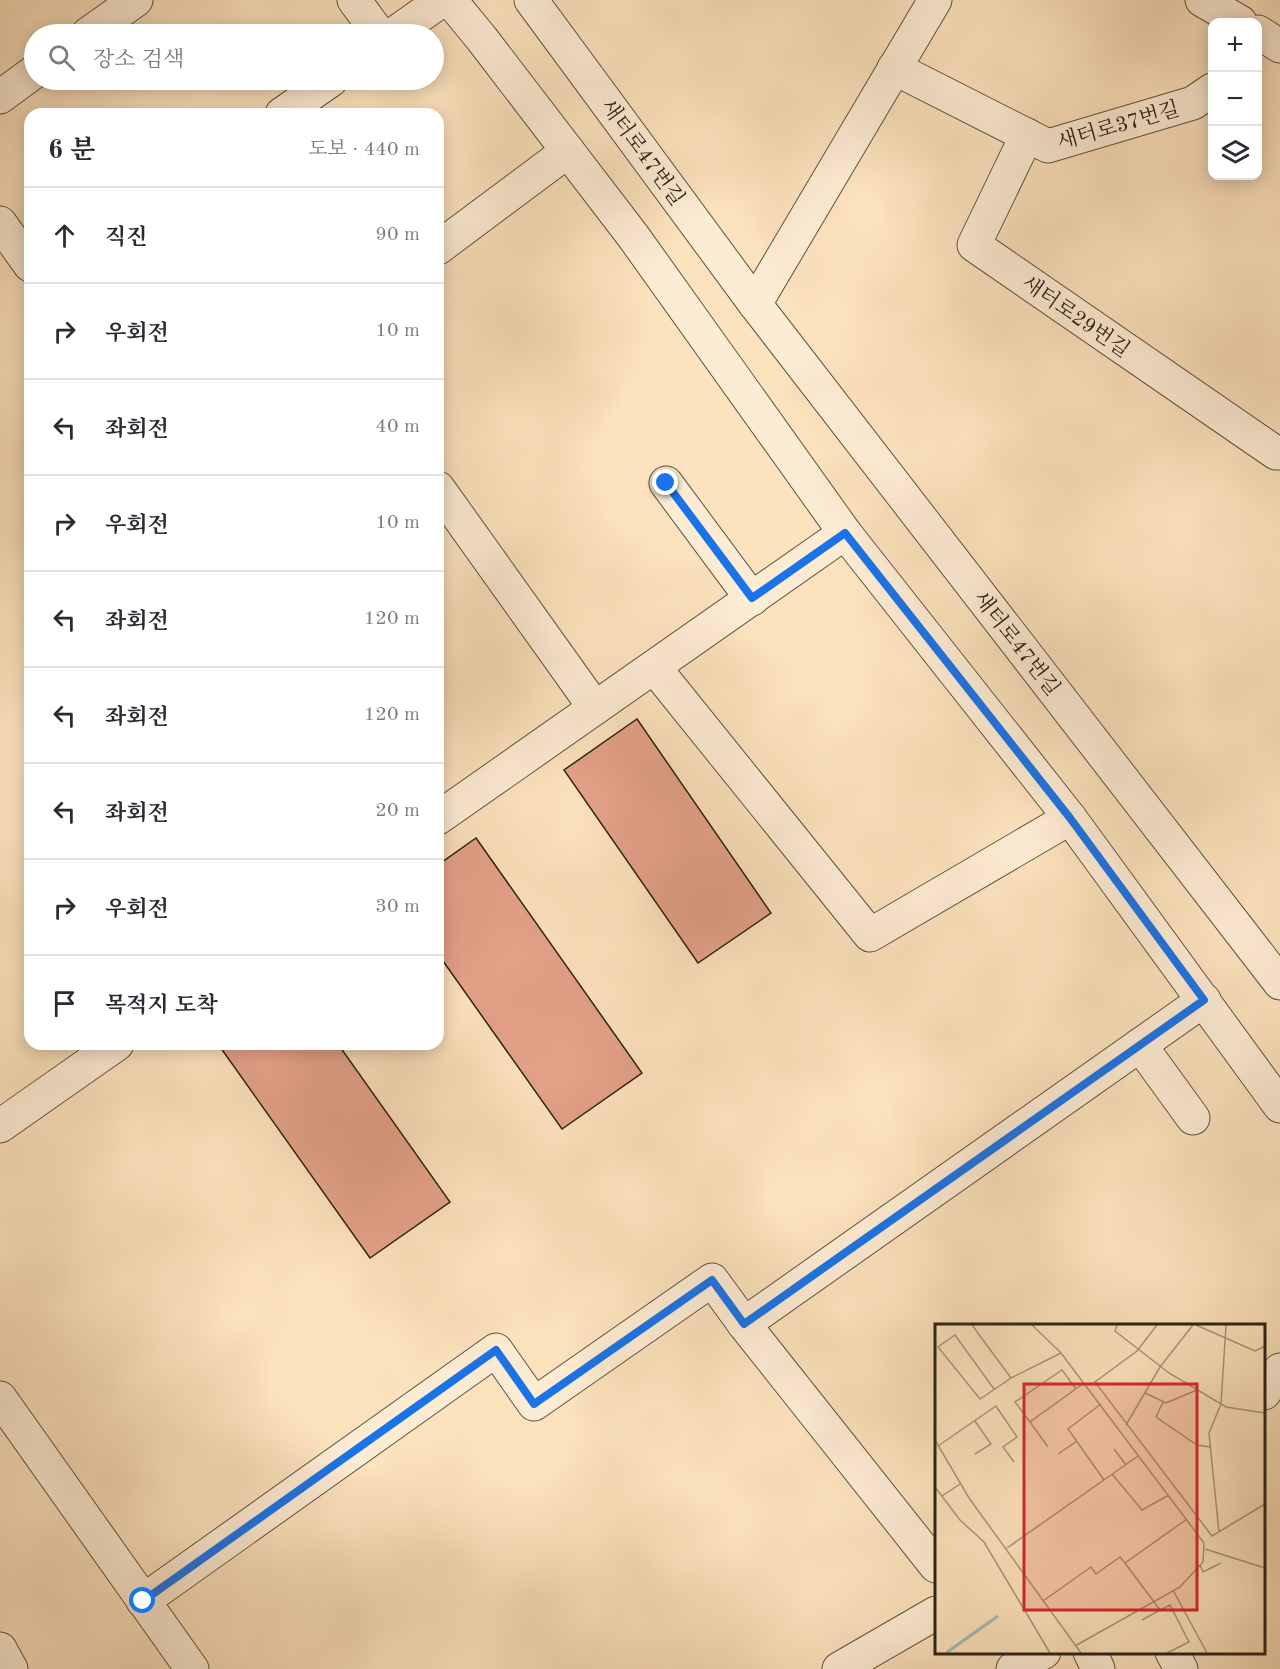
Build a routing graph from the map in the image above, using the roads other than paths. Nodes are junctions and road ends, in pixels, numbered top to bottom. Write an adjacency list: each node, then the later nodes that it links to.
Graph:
1 (136, 0): 9 (street)
2 (354, 0): 10 (street)
3 (442, 0): 11 (street)
4 (450, 0): 19 (street)
5 (531, 0): 23 (street, 새터로47번길)
6 (935, 0): 12 (street)
7 (1202, 0): 8 (street)
8 (1233, 18)
9 (102, 24)
10 (371, 24)
11 (408, 24)
12 (894, 68): 18 (street, 새터로37번길); 23 (street)
13 (24, 79): 16 (street)
14 (317, 90): 17 (street)
15 (1208, 93): 18 (street, 새터로37번길)
16 (0, 97)
17 (291, 108)
18 (1027, 135): 24 (street, 새터로29번길)
19 (568, 151): 21 (street); 27 (street)
20 (0, 223): 22 (street)
21 (444, 244)
22 (24, 257)
23 (755, 304): 33 (street, 새터로47번길)
24 (1280, 453)
25 (666, 483): 28 (street)
26 (444, 496): 30 (street)
27 (845, 533): 28 (street); 32 (street)
28 (752, 598): 29 (street)
29 (654, 667): 30 (street); 32 (street)
30 (595, 708): 31 (street)
31 (444, 815)
32 (1070, 818): 34 (street)
33 (1280, 983)
34 (1204, 1000): 35 (street); 37 (street)
35 (1140, 1045): 38 (street); 40 (street)
36 (108, 1050): 39 (street)
37 (1280, 1106)
38 (1193, 1118)
39 (0, 1126)
40 (744, 1324): 44 (street); 45 (street)
41 (1280, 1370): 42 (street)
42 (1265, 1390)
43 (0, 1398): 45 (street)
44 (935, 1565)
45 (143, 1601): 53 (street)
46 (935, 1614): 54 (street)
47 (0, 1649): 52 (street)
48 (994, 1654): 55 (street)
49 (1042, 1654): 56 (street)
50 (1090, 1654): 57 (street)
51 (1173, 1654): 58 (street)
52 (11, 1669)
53 (192, 1669)
54 (839, 1669)
55 (1002, 1669)
56 (1012, 1669)
57 (1098, 1669)
58 (1181, 1669)

